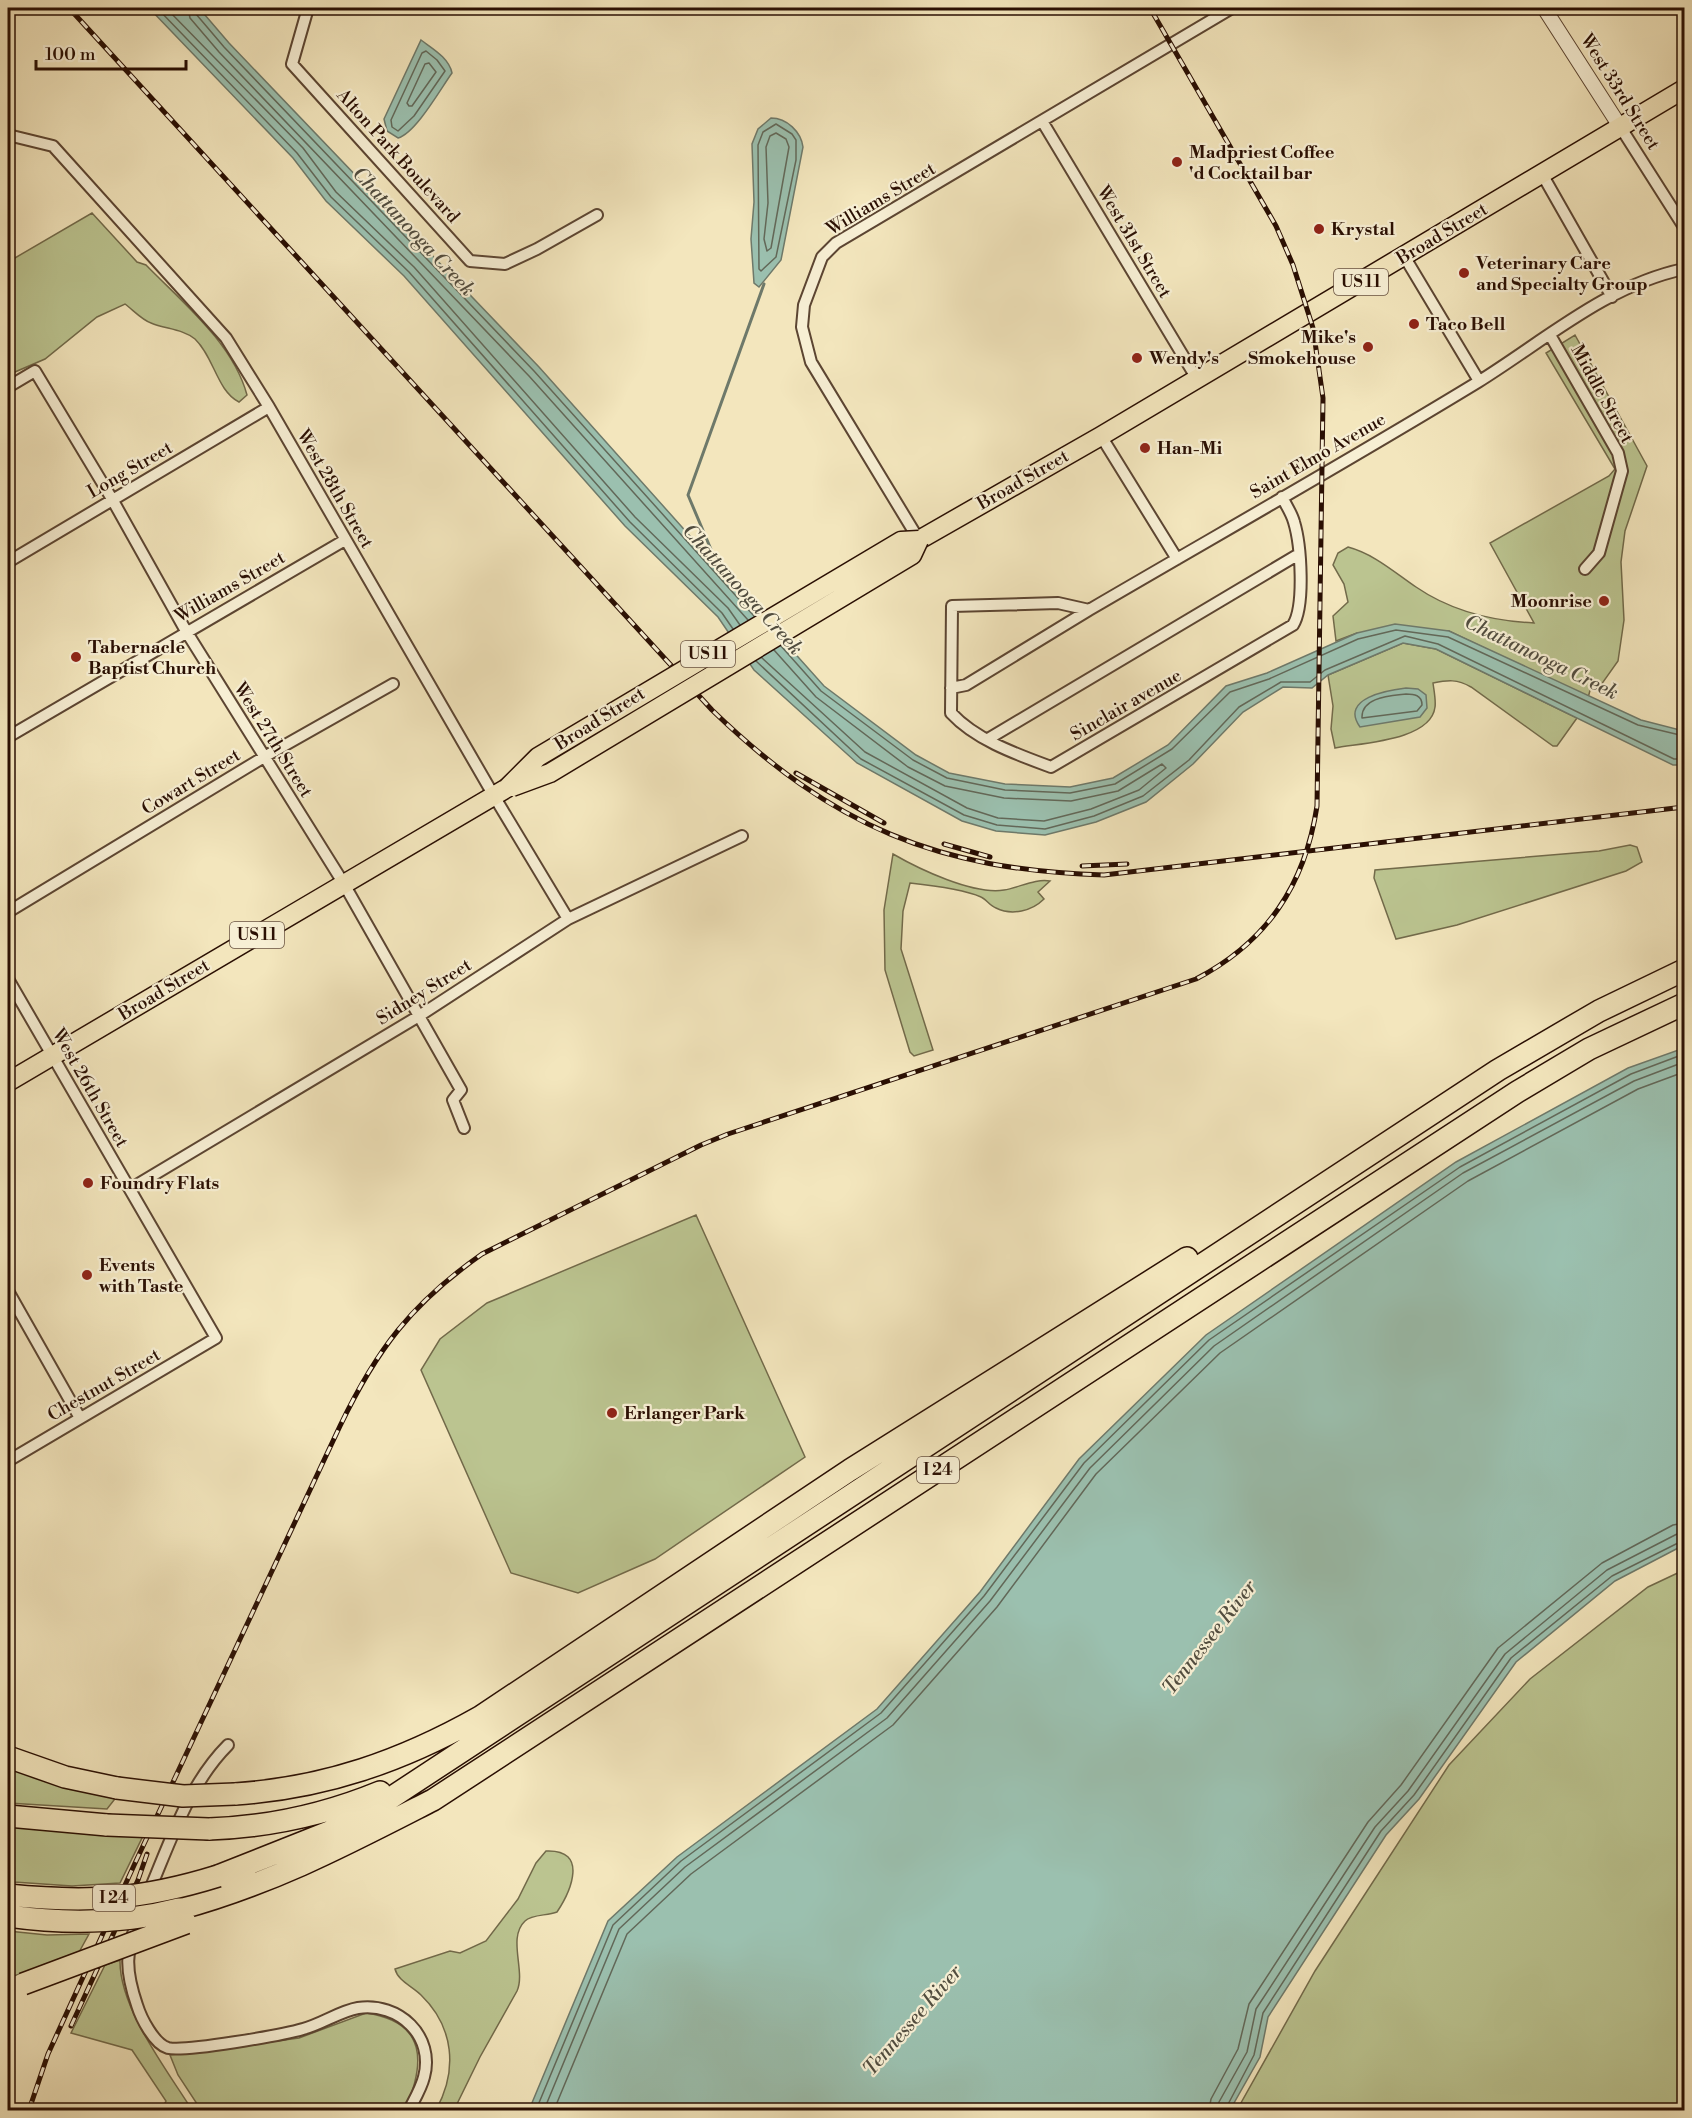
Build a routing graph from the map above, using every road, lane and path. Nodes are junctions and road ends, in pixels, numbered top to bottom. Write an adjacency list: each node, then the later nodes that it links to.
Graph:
1 (308, 8): 9 (street, Alton Park Boulevard)
2 (1232, 8): 5 (street, Williams Street)
3 (1544, 8): 6 (street, West 33rd Street)
4 (1684, 89): 6 (main road, Broad Street / US 11)
5 (1042, 121): 15 (street, West 31st Street); 23 (street, Williams Street)
6 (1621, 128): 8 (main road, Broad Street / US 11); 10 (street, West 33rd Street)
7 (8, 135): 18 (street, West 28th Street)
8 (1542, 174): 11 (main road, Broad Street / US 11); 13 (street)
9 (597, 215)
10 (1684, 227)
11 (1404, 256): 15 (main road, Broad Street / US 11); 16 (street)
12 (1684, 269): 13 (street, Saint Elmo Avenue)
13 (1612, 297): 14 (street, Saint Elmo Avenue)
14 (1550, 335): 16 (street, Saint Elmo Avenue); 27 (street, Middle Street)
15 (1197, 379): 19 (main road, Broad Street / US 11)
16 (1479, 381): 20 (street, Saint Elmo Avenue)
17 (8, 387): 21 (street, West 27th Street)
18 (269, 407): 21 (street, Long Street); 22 (street, West 28th Street)
19 (1101, 436): 23 (main road, Broad Street / US 11); 25 (street)
20 (1281, 497): 24 (street, Sinclair avenue); 25 (street, Saint Elmo Avenue)
21 (112, 499): 26 (street, Long Street); 29 (street, West 27th Street)
22 (345, 540): 29 (street, Williams Street); 35 (street, West 28th Street)
23 (919, 540): 35 (main road, Broad Street / US 11, bridge)
24 (1299, 554): 33 (street); 33 (street, Sinclair avenue)
25 (1177, 559): 28 (street, Saint Elmo Avenue)
26 (8, 562)
27 (1585, 569)
28 (1089, 610): 31 (street, Saint Elmo Avenue); 31 (street, Sinclair avenue)
29 (186, 632): 32 (street, Williams Street); 34 (street, West 27th Street)
30 (393, 684): 34 (street, Cowart Street)
31 (951, 688): 33 (street, Sinclair avenue)
32 (8, 737)
33 (988, 739)
34 (264, 757): 37 (street, West 27th Street); 38 (street, Cowart Street)
35 (500, 792): 37 (main road, Broad Street / US 11); 39 (street, West 28th Street)
36 (742, 836): 39 (street, Sidney Street)
37 (344, 884): 43 (street, West 27th Street); 44 (main road, Broad Street / US 11)
38 (8, 912)
39 (568, 919): 43 (street, Sidney Street)
40 (1684, 970): 48 (highway, I 24)
41 (8, 979): 44 (street, West 26th Street)
42 (1684, 1004): 59 (highway, I 24)
43 (419, 1016): 46 (street, West 27th Street); 47 (street, Sidney Street)
44 (53, 1056): 45 (main road, Broad Street / US 11); 47 (street, West 26th Street)
45 (8, 1082)
46 (464, 1128)
47 (130, 1189): 50 (street, West 26th Street)
48 (1292, 1206): 54 (highway, bridge); 55 (highway, I 24)
49 (8, 1291): 51 (street)
50 (216, 1338): 51 (street, Chestnut Street)
51 (80, 1418): 52 (street, Chestnut Street)
52 (8, 1461)
53 (228, 1745): 61 (street)
54 (8, 1757)
55 (435, 1768): 56 (highway, bridge); 57 (highway, I 24, bridge)
56 (8, 1816)
57 (8, 1895)
58 (8, 1916): 59 (highway, I 24, bridge)
59 (183, 1916): 60 (highway, bridge)
60 (15, 1987)
61 (409, 2110)

